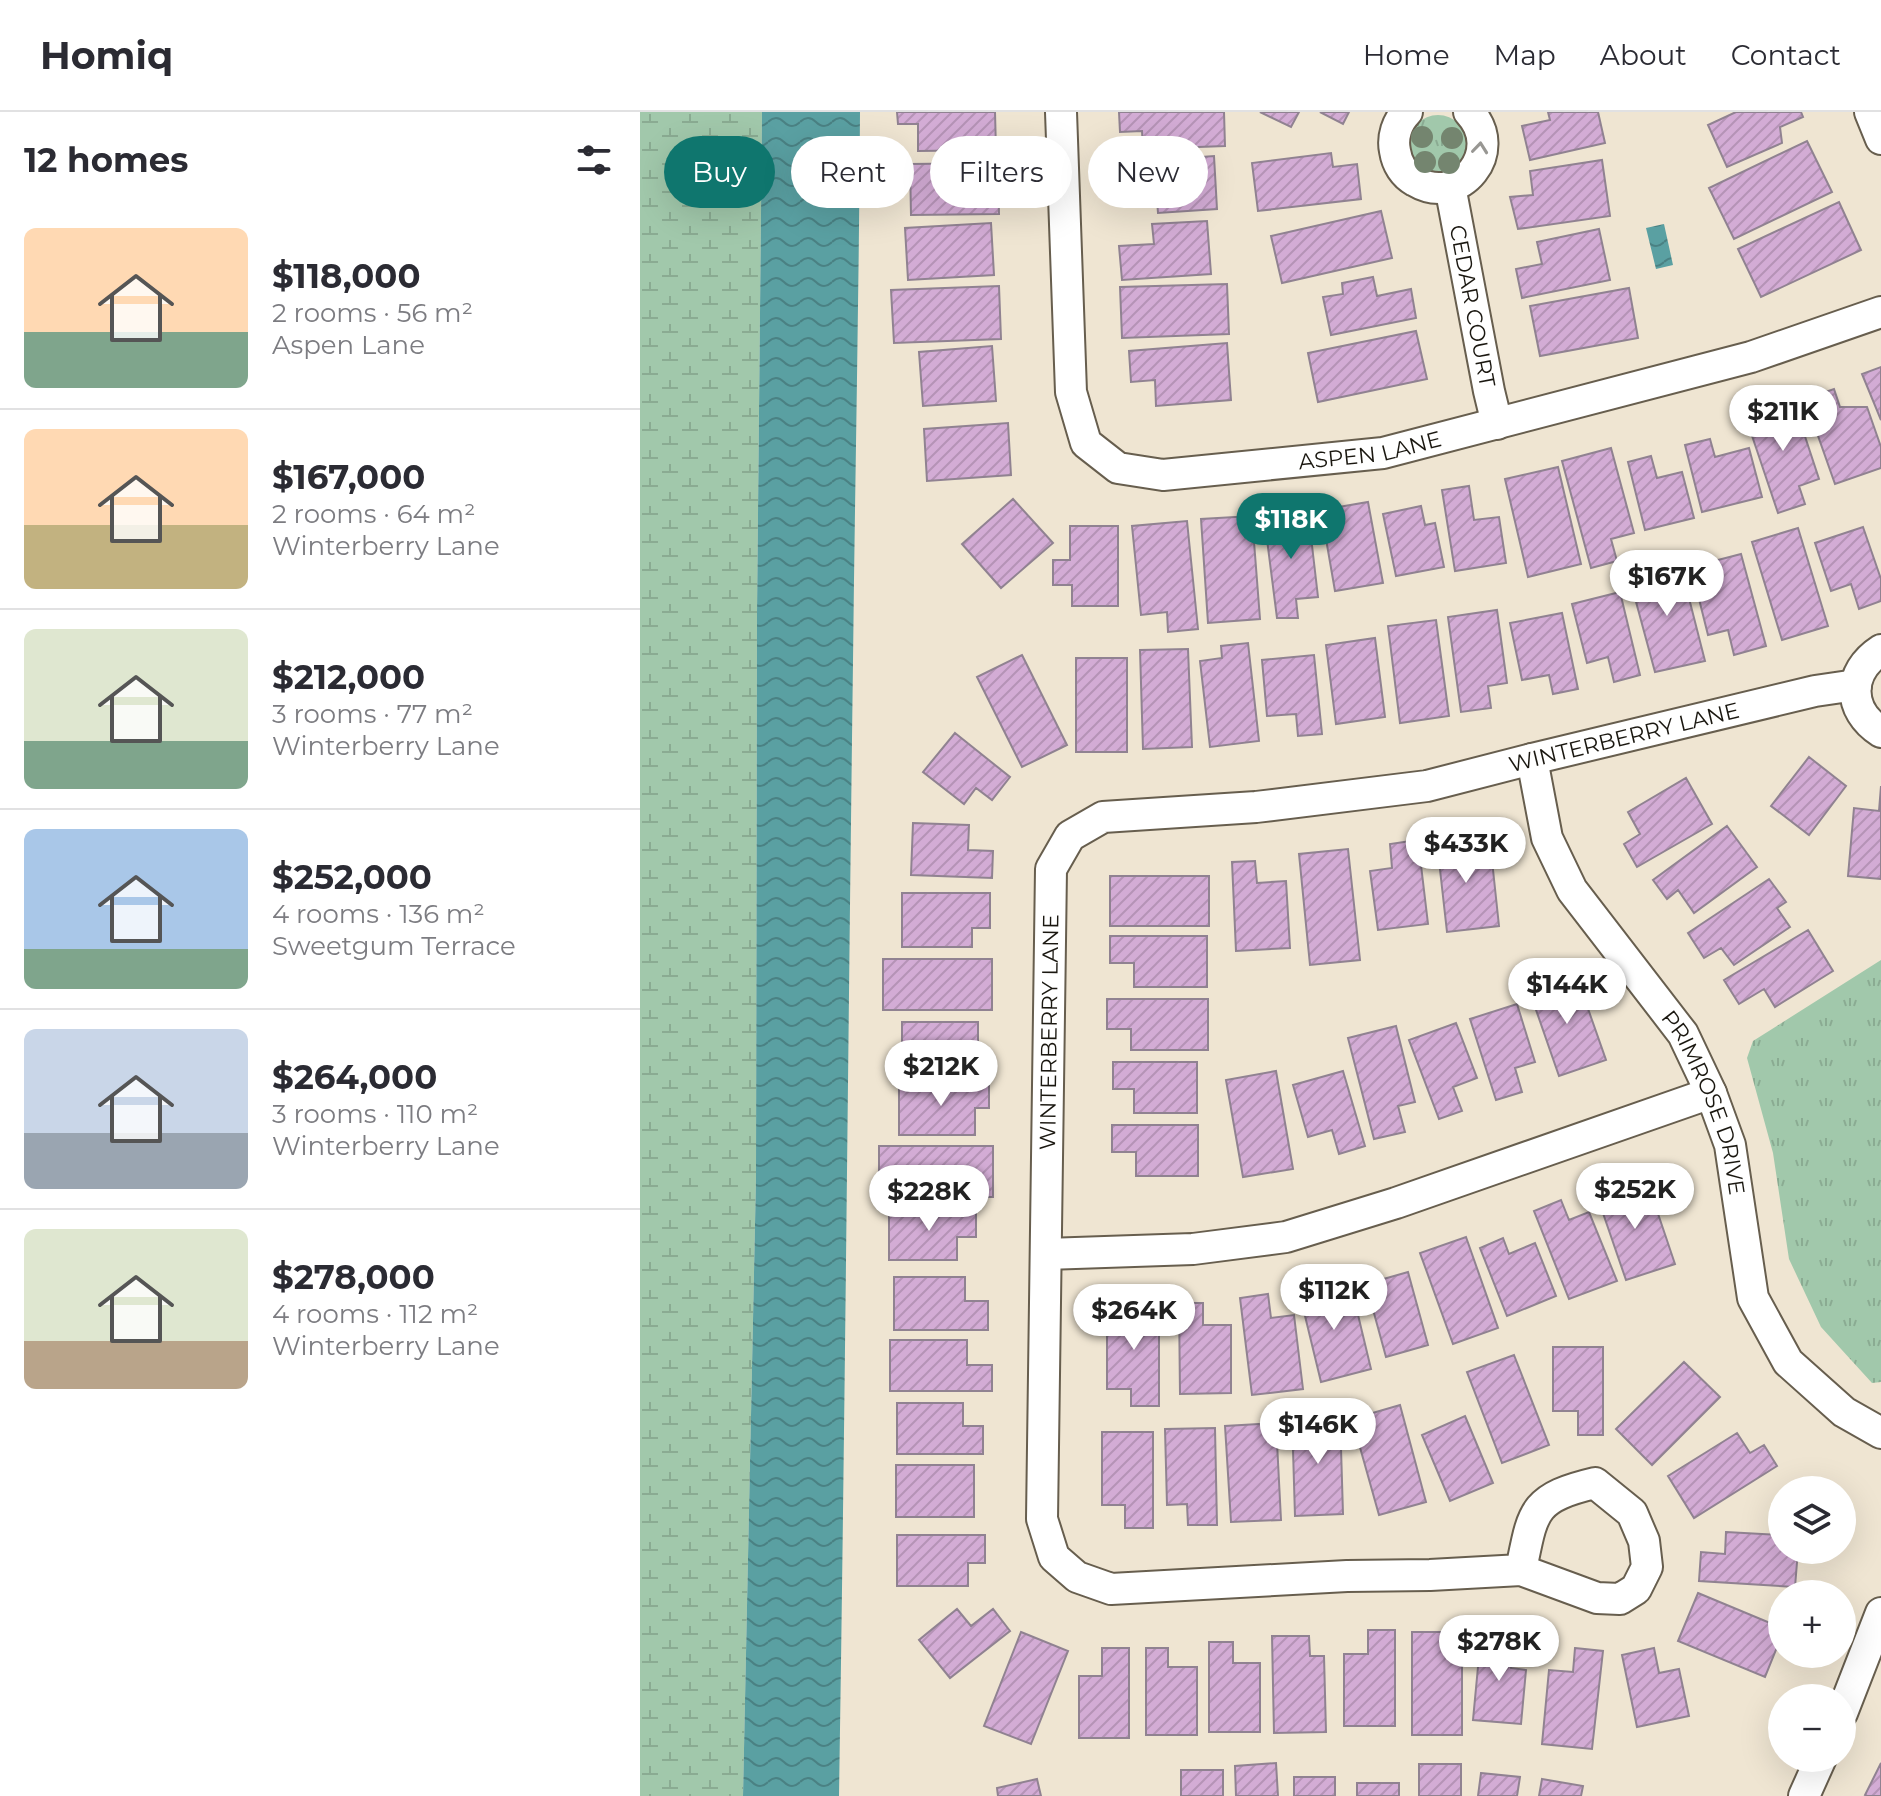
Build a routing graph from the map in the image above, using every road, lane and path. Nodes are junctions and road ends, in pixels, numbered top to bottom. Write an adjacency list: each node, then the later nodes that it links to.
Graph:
1 (1061, 112): 8 (street, ASPEN LANE)
2 (1407, 112): 6 (street)
3 (1469, 112): 6 (street, one-way to 3)
4 (1870, 112): 5 (street)
5 (1881, 139)
6 (1450, 186): 8 (street, CEDAR COURT)
7 (1881, 312): 8 (street, ASPEN LANE)
8 (1497, 424)
9 (1881, 650): 10 (street)
10 (1856, 685): 11 (street); 12 (street, WINTERBERRY LANE)
11 (1881, 732)
12 (1532, 759): 13 (street, PRIMROSE DRIVE); 14 (street, WINTERBERRY LANE)
13 (1711, 1093): 14 (street); 15 (street, PRIMROSE DRIVE)
14 (1046, 1254): 16 (street, WINTERBERRY LANE)
15 (1881, 1433)
16 (1521, 1570): 16 (street, WINTERBERRY LANE)
17 (1881, 1613): 18 (street)
18 (1853, 1684)
19 (1815, 1772): 20 (street)
20 (1804, 1796)

